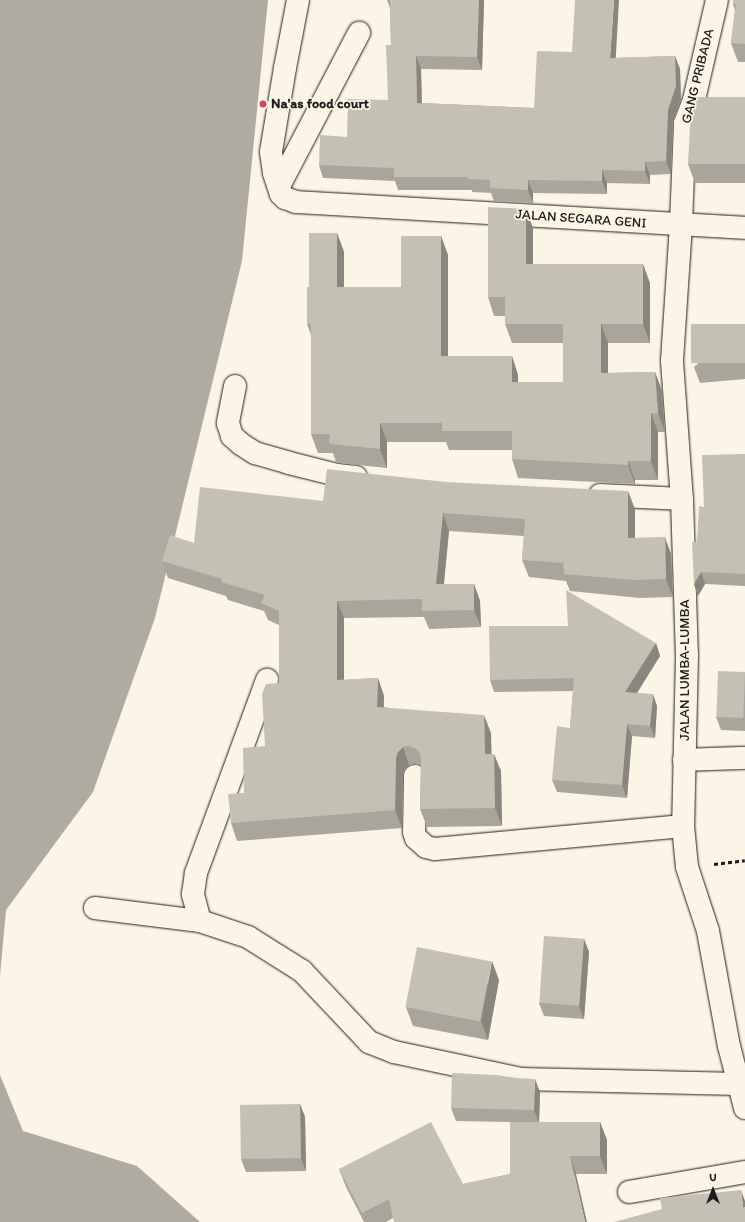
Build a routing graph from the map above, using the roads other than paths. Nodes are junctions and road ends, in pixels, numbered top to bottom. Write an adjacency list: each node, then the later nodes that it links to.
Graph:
1 (298, 0): 4 (street)
2 (717, 0): 5 (street, GANG PRIBADA)
3 (359, 33): 4 (street)
4 (278, 186): 5 (street, JALAN SEGARA GENI)
5 (681, 225): 6 (street, JALAN SEGARA GENI); 10 (street, JALAN LUMBA-LUMBA)
6 (745, 228)
7 (235, 386): 8 (street)
8 (376, 479)
9 (580, 494): 10 (street)
10 (682, 499): 13 (street, JALAN LUMBA-LUMBA)
11 (267, 680): 17 (street)
12 (745, 758): 13 (street)
13 (684, 760): 15 (street, JALAN LUMBA-LUMBA)
14 (415, 776): 15 (street)
15 (683, 826): 18 (street, JALAN LUMBA-LUMBA)
16 (95, 908): 17 (street)
17 (200, 922): 18 (street)
18 (739, 1084): 19 (street, JALAN LUMBA-LUMBA)
19 (745, 1108)
20 (745, 1172): 21 (street)
21 (629, 1192)

